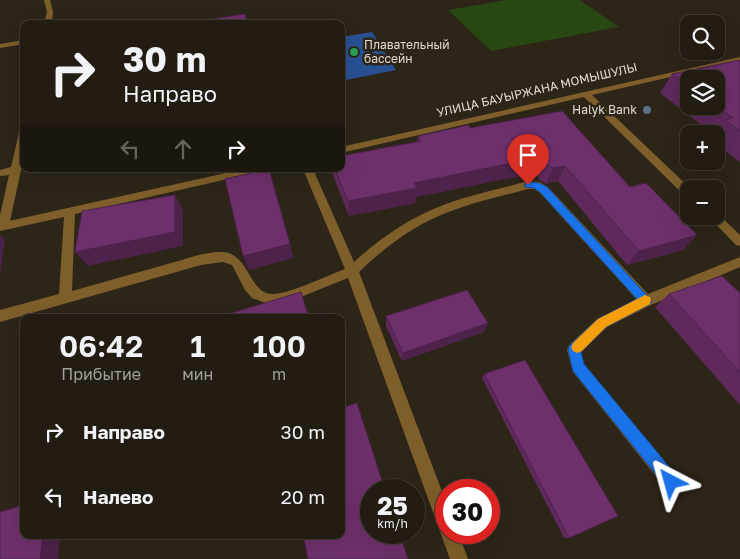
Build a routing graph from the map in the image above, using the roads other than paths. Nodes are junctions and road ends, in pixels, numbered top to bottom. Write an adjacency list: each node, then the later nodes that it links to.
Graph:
1 (47, 0): 2 (street)
2 (49, 20)
3 (20, 43): 4 (street)
4 (0, 46)
5 (740, 59): 6 (street, УЛИЦА БАУЫРЖАНА МОМЫШУЛЫ)
6 (584, 94): 8 (street, УЛИЦА БАУЫРЖАНА МОМЫШУЛЫ); 13 (street)
7 (20, 149): 9 (street)
8 (345, 149)
9 (15, 170): 12 (street); 16 (street)
10 (245, 172): 14 (street)
11 (309, 172): 19 (street)
12 (0, 173)
13 (680, 185)
14 (70, 211): 16 (street); 20 (street)
15 (722, 225): 17 (street)
16 (2, 227)
17 (740, 242)
18 (740, 262): 21 (street)
19 (352, 271): 20 (street); 21 (street); 24 (street)
20 (65, 297): 22 (street)
21 (646, 301): 23 (street)
22 (0, 316)
23 (671, 482)
24 (435, 494)
25 (454, 544): 26 (street)
26 (459, 559)

